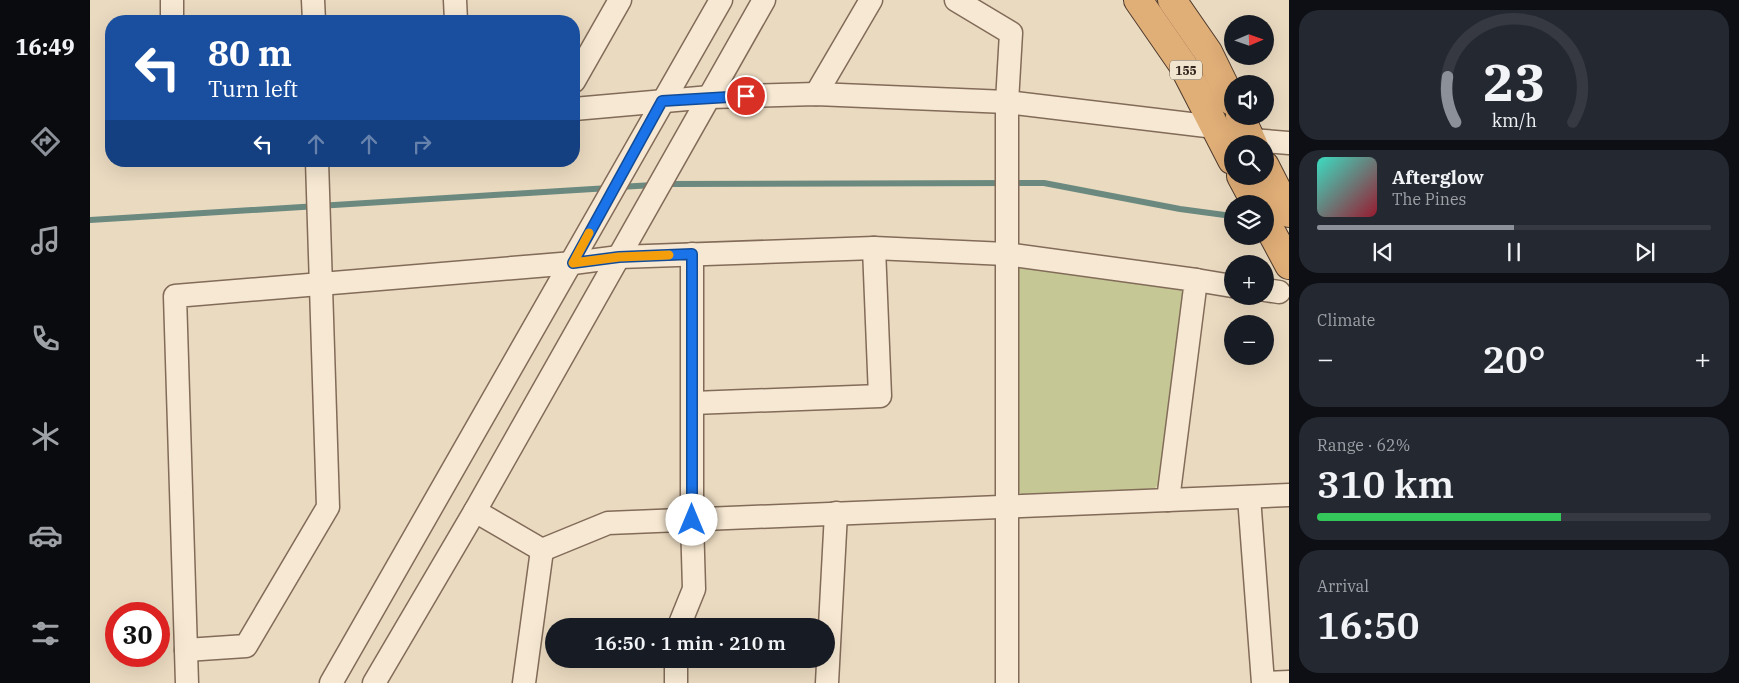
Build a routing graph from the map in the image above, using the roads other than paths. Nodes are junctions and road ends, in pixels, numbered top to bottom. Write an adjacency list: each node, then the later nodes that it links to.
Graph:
1 (172, 0): 11 (street)
2 (313, 0): 12 (street)
3 (455, 0): 13 (street)
4 (620, 0): 14 (street)
5 (722, 0): 18 (street)
6 (764, 0): 17 (street)
7 (871, 0): 16 (street)
8 (956, 0): 19 (street)
9 (1138, 0): 23 (highway, 155)
10 (1172, 0): 15 (highway, 155)
11 (172, 15)
12 (314, 15)
13 (456, 15)
14 (580, 70)
15 (1224, 85)
16 (816, 94): 17 (street); 19 (street)
17 (710, 97): 18 (street); 31 (street)
18 (662, 101): 20 (street); 32 (street)
19 (1007, 102): 23 (street); 30 (street)
20 (580, 108)
21 (1248, 133): 22 (street)
22 (1289, 143)
23 (1224, 144)
24 (318, 167): 35 (street)
25 (1274, 184): 26 (highway)
26 (1289, 213)
27 (1274, 237): 33 (highway)
28 (874, 248): 29 (street); 30 (street); 37 (street)
29 (692, 254): 31 (street); 37 (street)
30 (1006, 254): 34 (street); 41 (street)
31 (619, 257): 32 (street); 42 (street)
32 (573, 263): 35 (street); 51 (street)
33 (1289, 265)
34 (1196, 280): 36 (street); 40 (street)
35 (321, 285): 47 (street); 47 (street)
36 (1224, 285)
37 (693, 403): 44 (street)
38 (1289, 495): 39 (street)
39 (1248, 497): 40 (street); 57 (street)
40 (1168, 500): 41 (street)
41 (1006, 506): 43 (street); 56 (street)
42 (475, 511): 45 (street); 52 (street)
43 (836, 513): 44 (street); 55 (street)
44 (692, 520): 45 (street); 46 (street)
45 (542, 550): 53 (street)
46 (682, 618)
47 (186, 650): 50 (street)
48 (676, 668): 54 (street)
49 (1289, 682): 57 (street)
50 (187, 683)
51 (331, 683)
52 (374, 683)
53 (524, 683)
54 (676, 683)
55 (827, 683)
56 (1007, 683)
57 (1263, 683)

